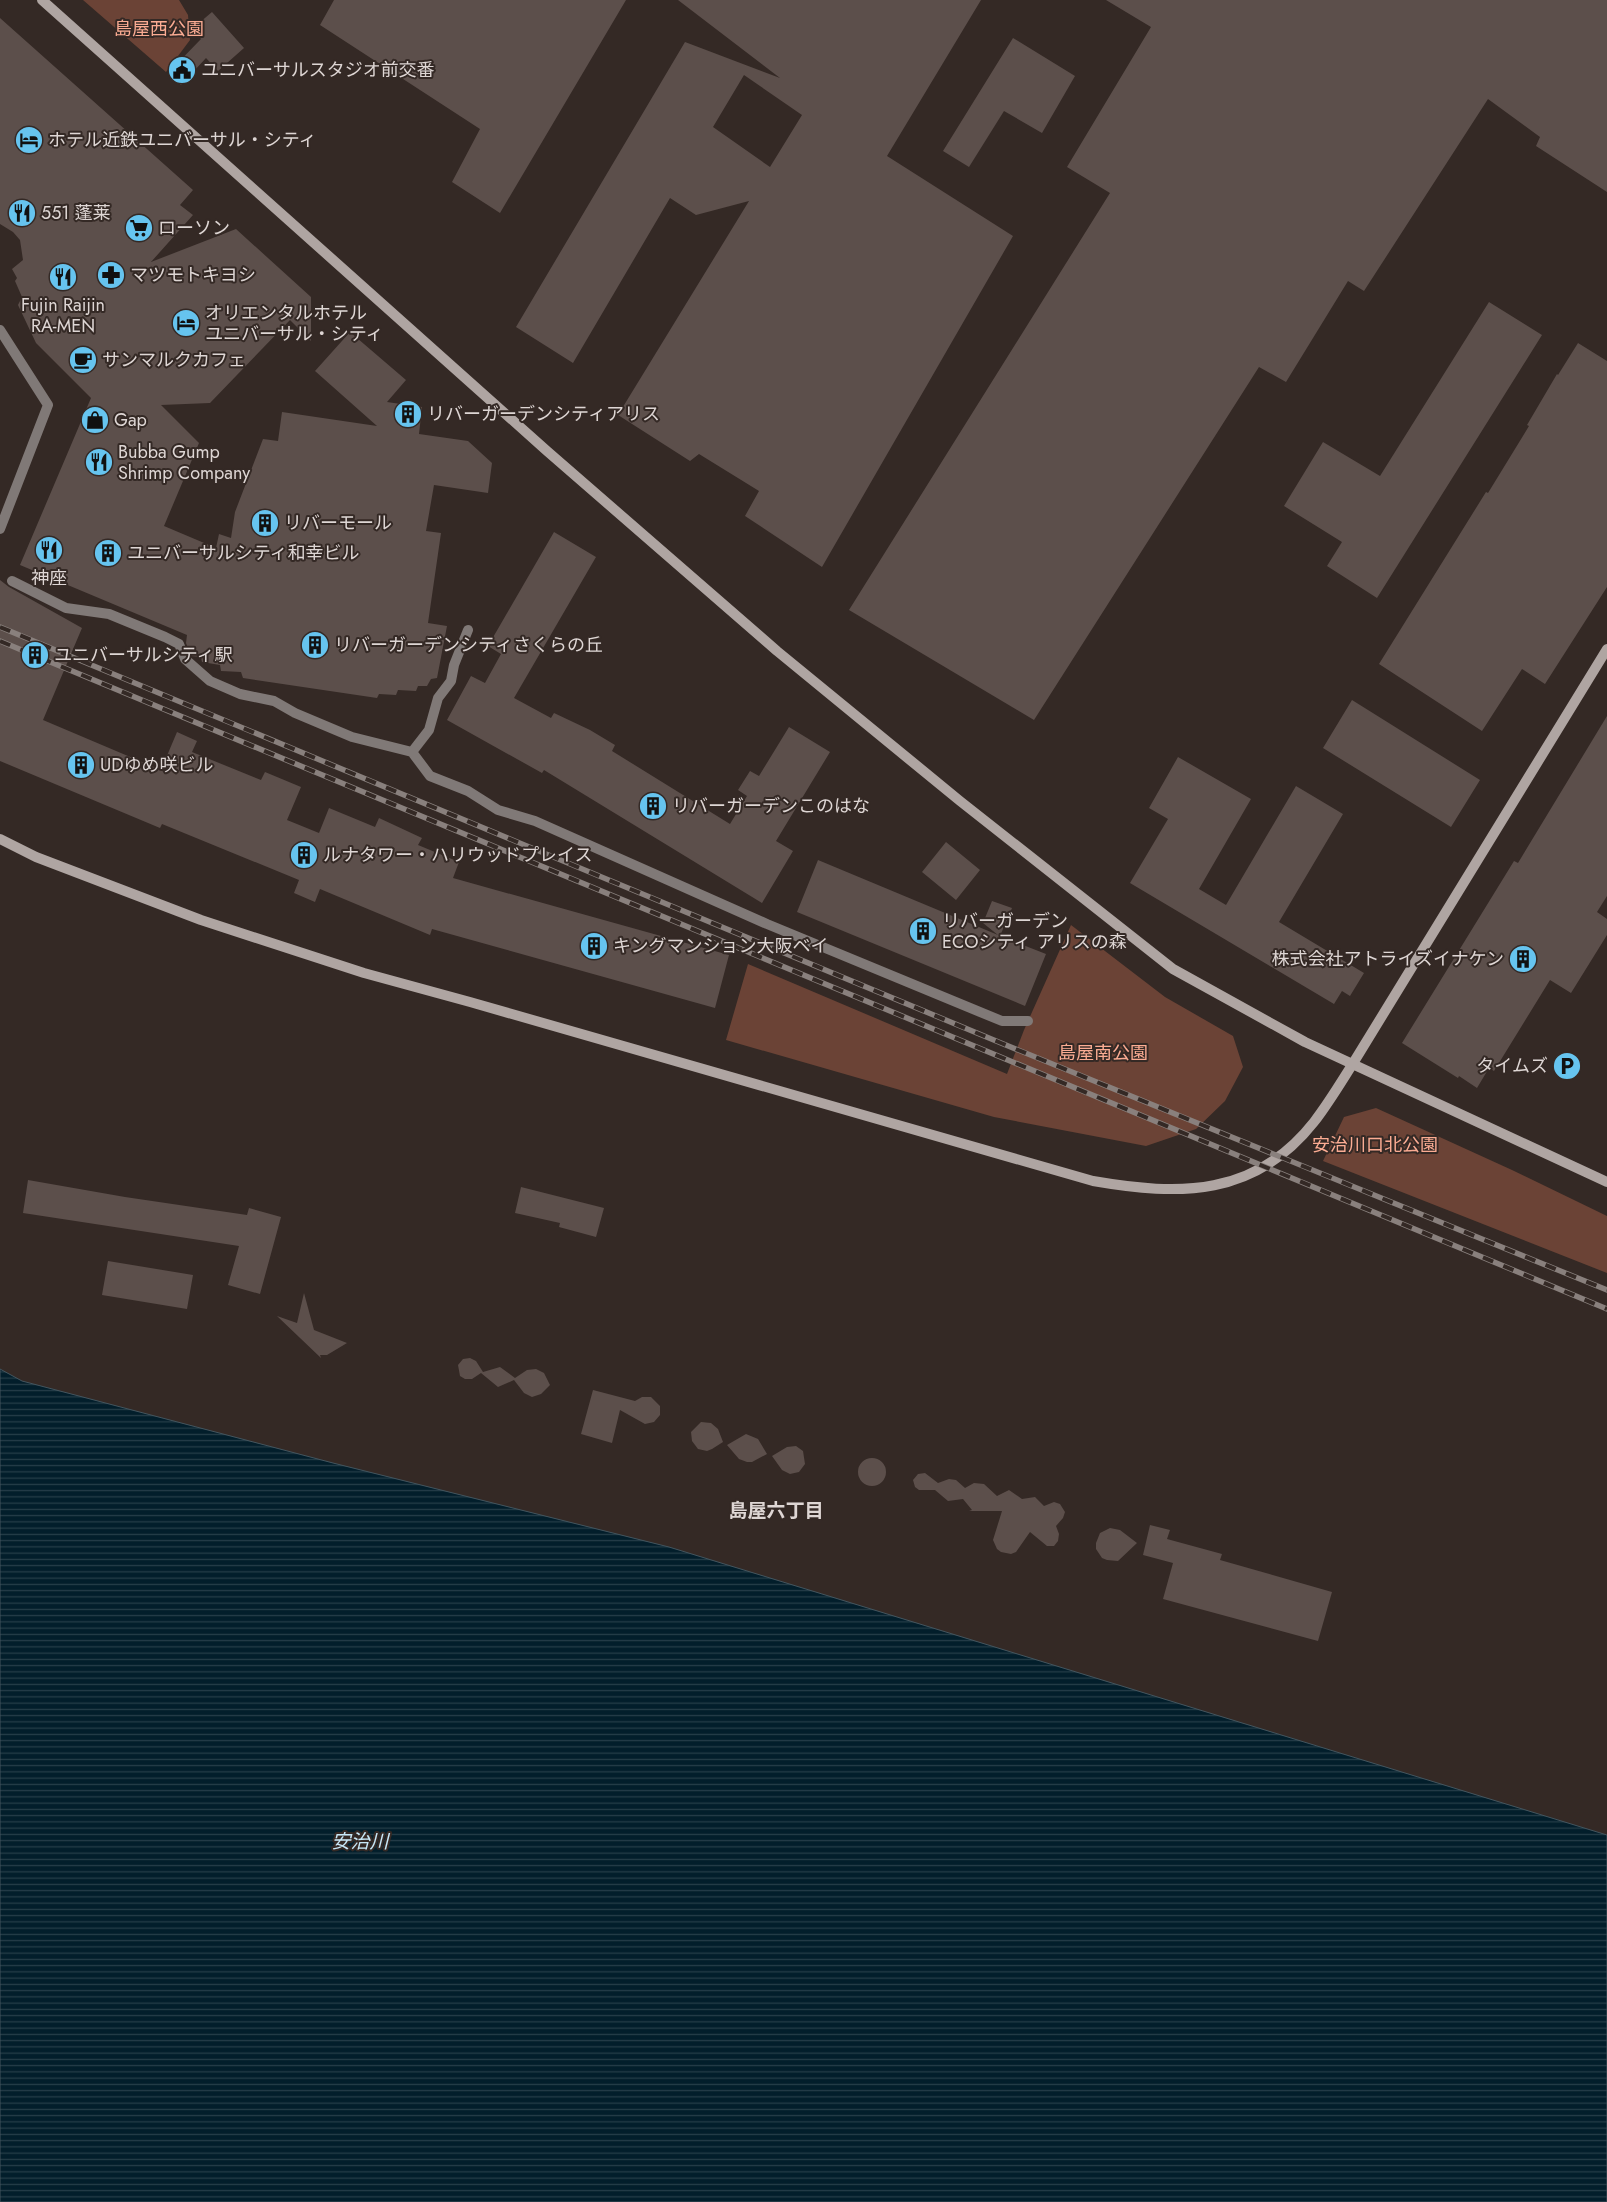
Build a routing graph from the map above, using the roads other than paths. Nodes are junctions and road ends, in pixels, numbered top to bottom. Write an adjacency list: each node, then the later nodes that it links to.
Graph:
1 (42, 0): 10 (street)
2 (0, 330): 3 (street)
3 (0, 529)
4 (12, 582): 7 (street)
5 (468, 630): 7 (street)
6 (1607, 650): 10 (street)
7 (412, 752): 9 (street)
8 (0, 839): 10 (street)
9 (1028, 1021)
10 (1352, 1065): 11 (street)
11 (1607, 1182)

